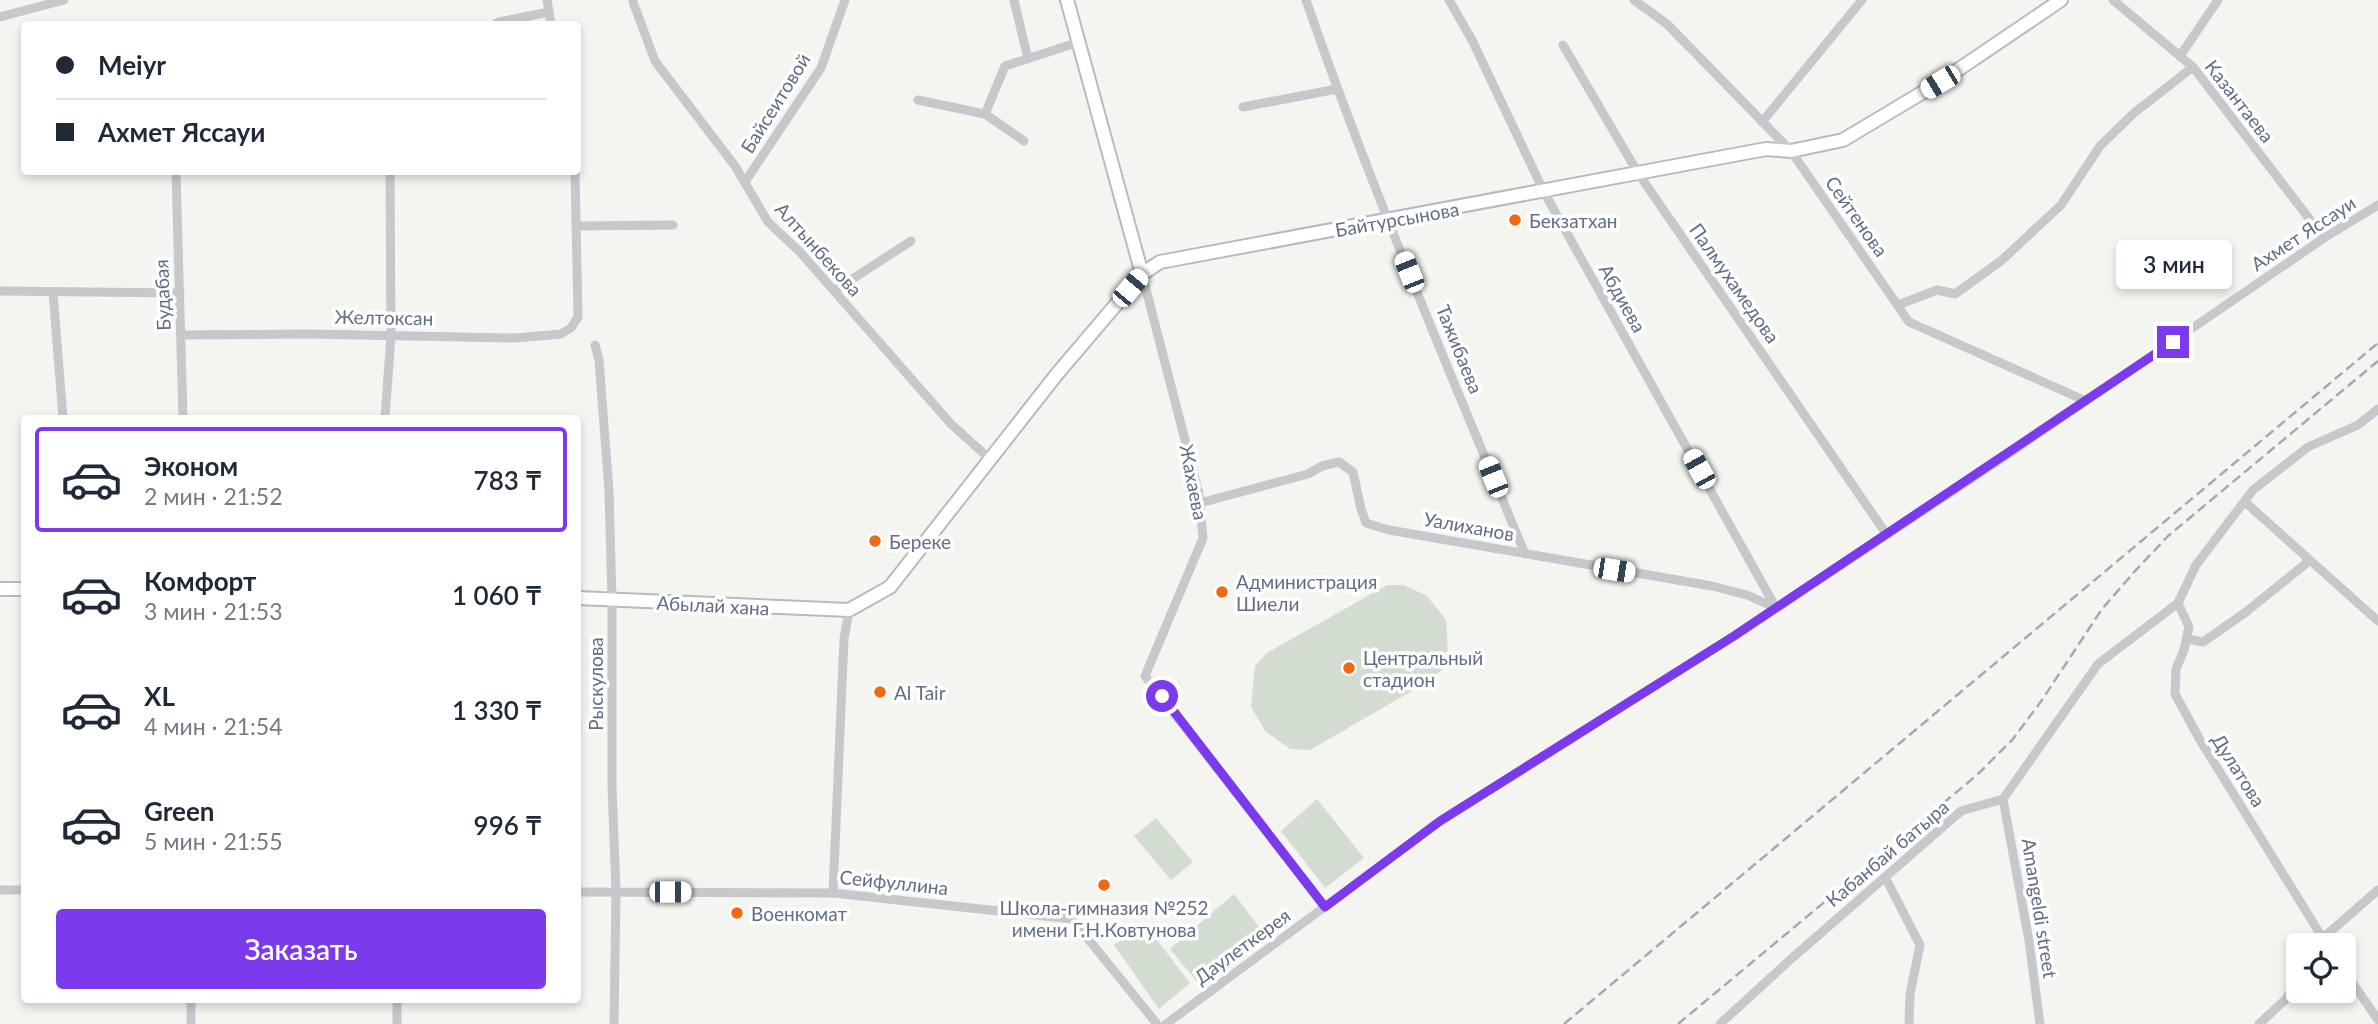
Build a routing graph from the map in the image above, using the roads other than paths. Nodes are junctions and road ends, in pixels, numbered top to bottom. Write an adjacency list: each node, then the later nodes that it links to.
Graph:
1 (64, 0): 15 (street)
2 (547, 0): 14 (street)
3 (845, 0): 34 (street, Байсеитовой)
4 (1014, 0): 21 (street)
5 (1067, 0): 18 (main road, Жахаева)
6 (1307, 0): 23 (street, Тажибаева)
7 (1449, 0): 35 (street, Абдиева)
8 (1634, 0): 27 (street, Сейтенова)
9 (1862, 0): 27 (street)
10 (2061, 0): 29 (main road, Байтурсынова)
11 (2113, 0): 20 (street, Казантаева)
12 (2218, 0): 20 (street)
13 (632, 2): 34 (street, Алтынбекова)
14 (549, 12): 16 (street); 17 (street)
15 (0, 17)
16 (504, 21)
17 (550, 21)
18 (1079, 42): 21 (street); 42 (main road, Жахаева)
19 (1563, 45): 30 (street, Палмухамедова)
20 (2180, 57): 22 (street, Казантаева)
21 (1028, 59): 26 (street)
22 (2193, 67): 40 (street, Казантаева); 47 (street)
23 (1337, 89): 25 (street); 37 (street, Тажибаева)
24 (918, 100): 26 (street)
25 (1243, 107)
26 (985, 114): 28 (street)
27 (1762, 121): 29 (street, Сейтенова)
28 (1024, 141)
29 (1791, 151): 30 (main road, Байтурсынова); 47 (street, Сейтенова)
30 (1638, 173): 35 (main road, Байтурсынова); 60 (street, Палмухамедова)
31 (176, 175): 46 (street, Будабая)
32 (390, 175): 49 (street)
33 (575, 175): 39 (street)
34 (745, 182): 44 (street, Алтынбекова)
35 (1544, 192): 37 (main road, Байтурсынова); 68 (street, Абдиева)
36 (2378, 205): 40 (street, Ахмет Яссауи)
37 (1388, 220): 42 (main road, Байтурсынова); 61 (street, Тажибаева)
38 (673, 225): 39 (street)
39 (578, 226): 49 (street, Желтоксан)
40 (2324, 238): 51 (street, Ахмет Яссауи)
41 (911, 241): 44 (street)
42 (1142, 274): 56 (main road, Байтурсынова); 59 (street, Жахаева)
43 (0, 291): 45 (street)
44 (834, 291): 56 (street, Алтынбекова)
45 (52, 292): 46 (street); 53 (street)
46 (180, 293): 48 (street, Будабая)
47 (1898, 305): 51 (street, Сейтенова)
48 (181, 335): 49 (street, Желтоксан); 54 (street, Будабая)
49 (391, 335): 55 (street)
50 (595, 345): 66 (street, Рыскулова)
51 (2086, 401): 57 (street, Ахмет Яссауи)
52 (2378, 409): 58 (street)
53 (63, 415)
54 (183, 415)
55 (386, 415)
56 (990, 460): 69 (main road, Байтурсынова)
57 (1970, 479): 60 (street, Даулеткерея)
58 (2245, 502): 62 (street); 67 (street)
59 (1200, 503): 61 (street, Уалиханов); 80 (street, Жахаева)
60 (1887, 534): 68 (street, Даулеткерея)
61 (1525, 554): 68 (street, Уалиханов)
62 (2309, 561): 70 (street); 71 (street)
63 (0, 589): 64 (main road)
64 (21, 589)
65 (581, 598): 66 (main road, Абылай хана)
66 (612, 600): 69 (main road, Абылай хана); 78 (street, Рыскулова)
67 (2178, 603): 71 (street); 72 (street)
68 (1776, 608): 80 (street, Даулеткерея)
69 (849, 611): 79 (street)
70 (2378, 621)
71 (2187, 639): 81 (street, Дулатова)
72 (2003, 799): 73 (street, Кабанбай батыра); 95 (street, Amangeldi street)
73 (1885, 877): 93 (street, Кабанбай батыра); 94 (street)
74 (0, 890): 75 (street)
75 (21, 890)
76 (2378, 890): 82 (street)
77 (581, 892): 78 (street, Сейфуллина)
78 (616, 892): 79 (street, Сейфуллина); 90 (street, Рыскулова)
79 (833, 893): 91 (street, Сейфуллина)
80 (1325, 907): 92 (street, Даулеткерея)
81 (2317, 933)
82 (2333, 933)
83 (2356, 988): 87 (street)
84 (2286, 999): 96 (street)
85 (191, 1003): 88 (street)
86 (397, 1003): 89 (street)
87 (2378, 1020)
88 (191, 1024)
89 (397, 1024)
90 (614, 1024)
91 (1157, 1024)
92 (1166, 1024)
93 (1720, 1024)
94 (1909, 1024)
95 (2040, 1024)
96 (2259, 1024)

